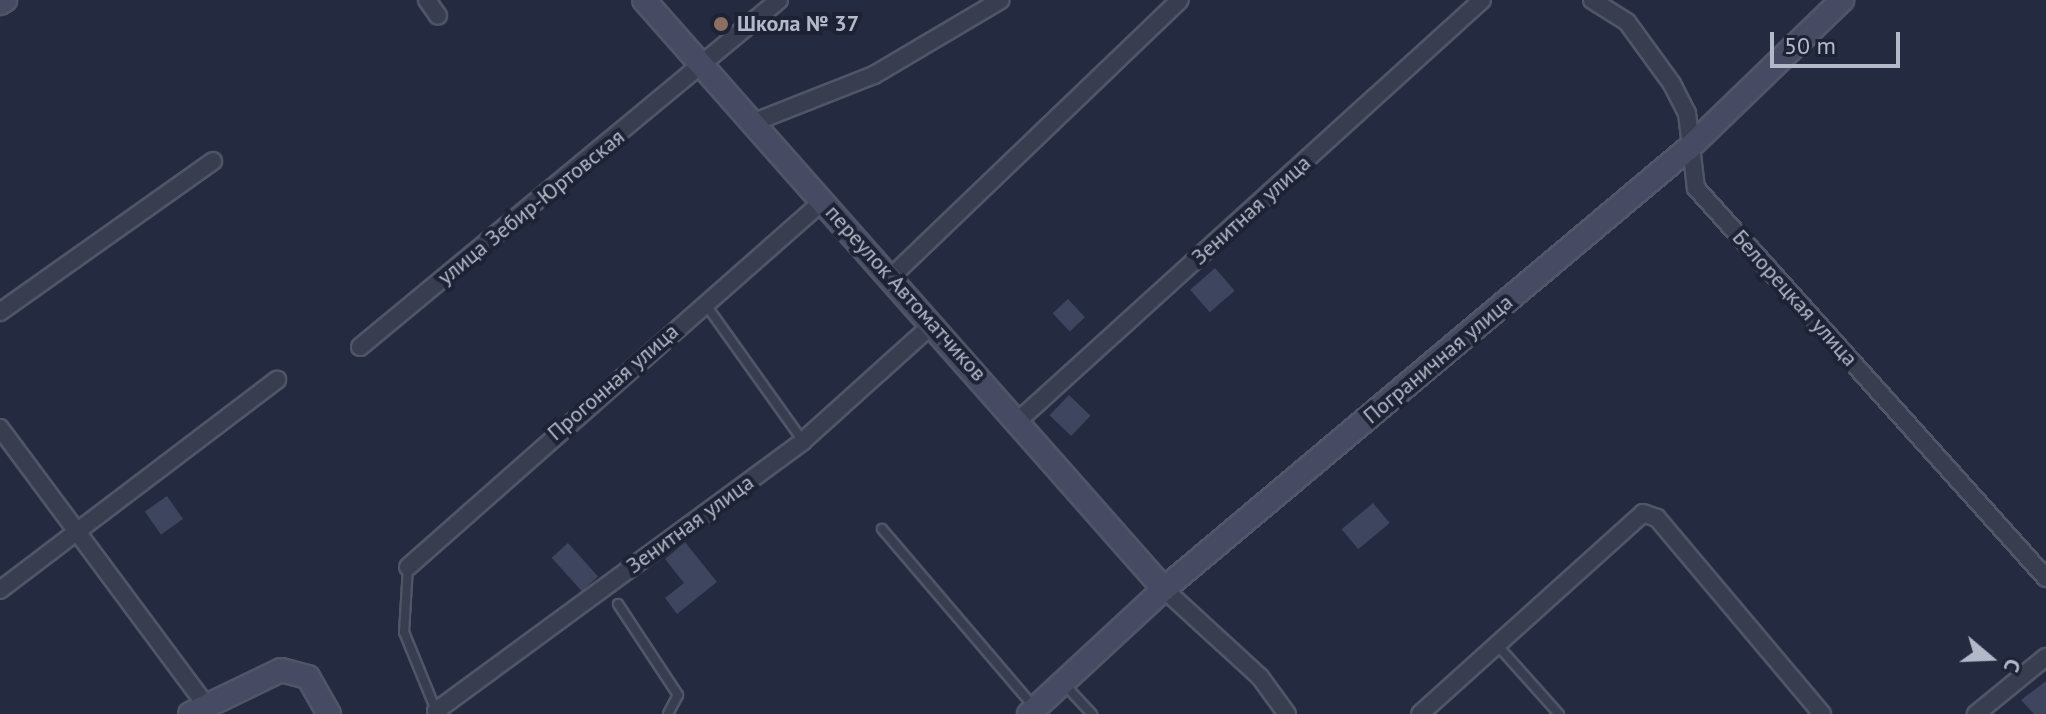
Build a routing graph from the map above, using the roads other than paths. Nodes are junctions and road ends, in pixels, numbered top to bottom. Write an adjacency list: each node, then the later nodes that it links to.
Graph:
1 (427, 0): 9 (street)
2 (644, 0): 10 (street, переулок Автоматчиков)
3 (779, 0): 10 (street, улица Зебир-Юртовская)
4 (1001, 0): 11 (street)
5 (1180, 0): 15 (street)
6 (1482, 0): 21 (street, Зенитная улица)
7 (1592, 0): 12 (street, Белорецкая улица)
8 (1842, 0): 12 (street, Пограничная улица)
9 (438, 16)
10 (703, 67): 11 (street, переулок Автоматчиков); 19 (street, улица Зебир-Юртовская)
11 (752, 123): 14 (street, переулок Автоматчиков)
12 (1689, 148): 27 (street, Белорецкая улица); 28 (street, Пограничная улица)
13 (213, 161): 17 (street)
14 (823, 201): 15 (street, переулок Автоматчиков); 16 (street, Прогонная улица)
15 (891, 277): 18 (street, переулок Автоматчиков)
16 (704, 303): 23 (lane); 26 (street, Прогонная улица)
17 (0, 312)
18 (933, 324): 21 (street, переулок Автоматчиков); 23 (street, Зенитная улица)
19 (360, 347)
20 (277, 380): 25 (street)
21 (1019, 420): 28 (street, переулок Автоматчиков)
22 (0, 428): 25 (street)
23 (803, 441): 35 (street, Зенитная улица)
24 (882, 529): 36 (lane)
25 (78, 532): 29 (street); 34 (street)
26 (408, 567): 35 (lane)
27 (2046, 578)
28 (1164, 589): 33 (street, Пограничная улица); 41 (street)
29 (0, 590)
30 (618, 604): 39 (lane)
31 (1499, 647): 42 (street); 43 (lane); 44 (street)
32 (2046, 657): 37 (street)
33 (1063, 683): 36 (street, Пограничная улица); 40 (lane)
34 (197, 709): 38 (street)
35 (437, 712)
36 (1032, 712)
37 (1984, 712)
38 (329, 714)
39 (668, 714)
40 (1092, 714)
41 (1287, 714)
42 (1420, 714)
43 (1559, 714)
44 (1822, 714)

